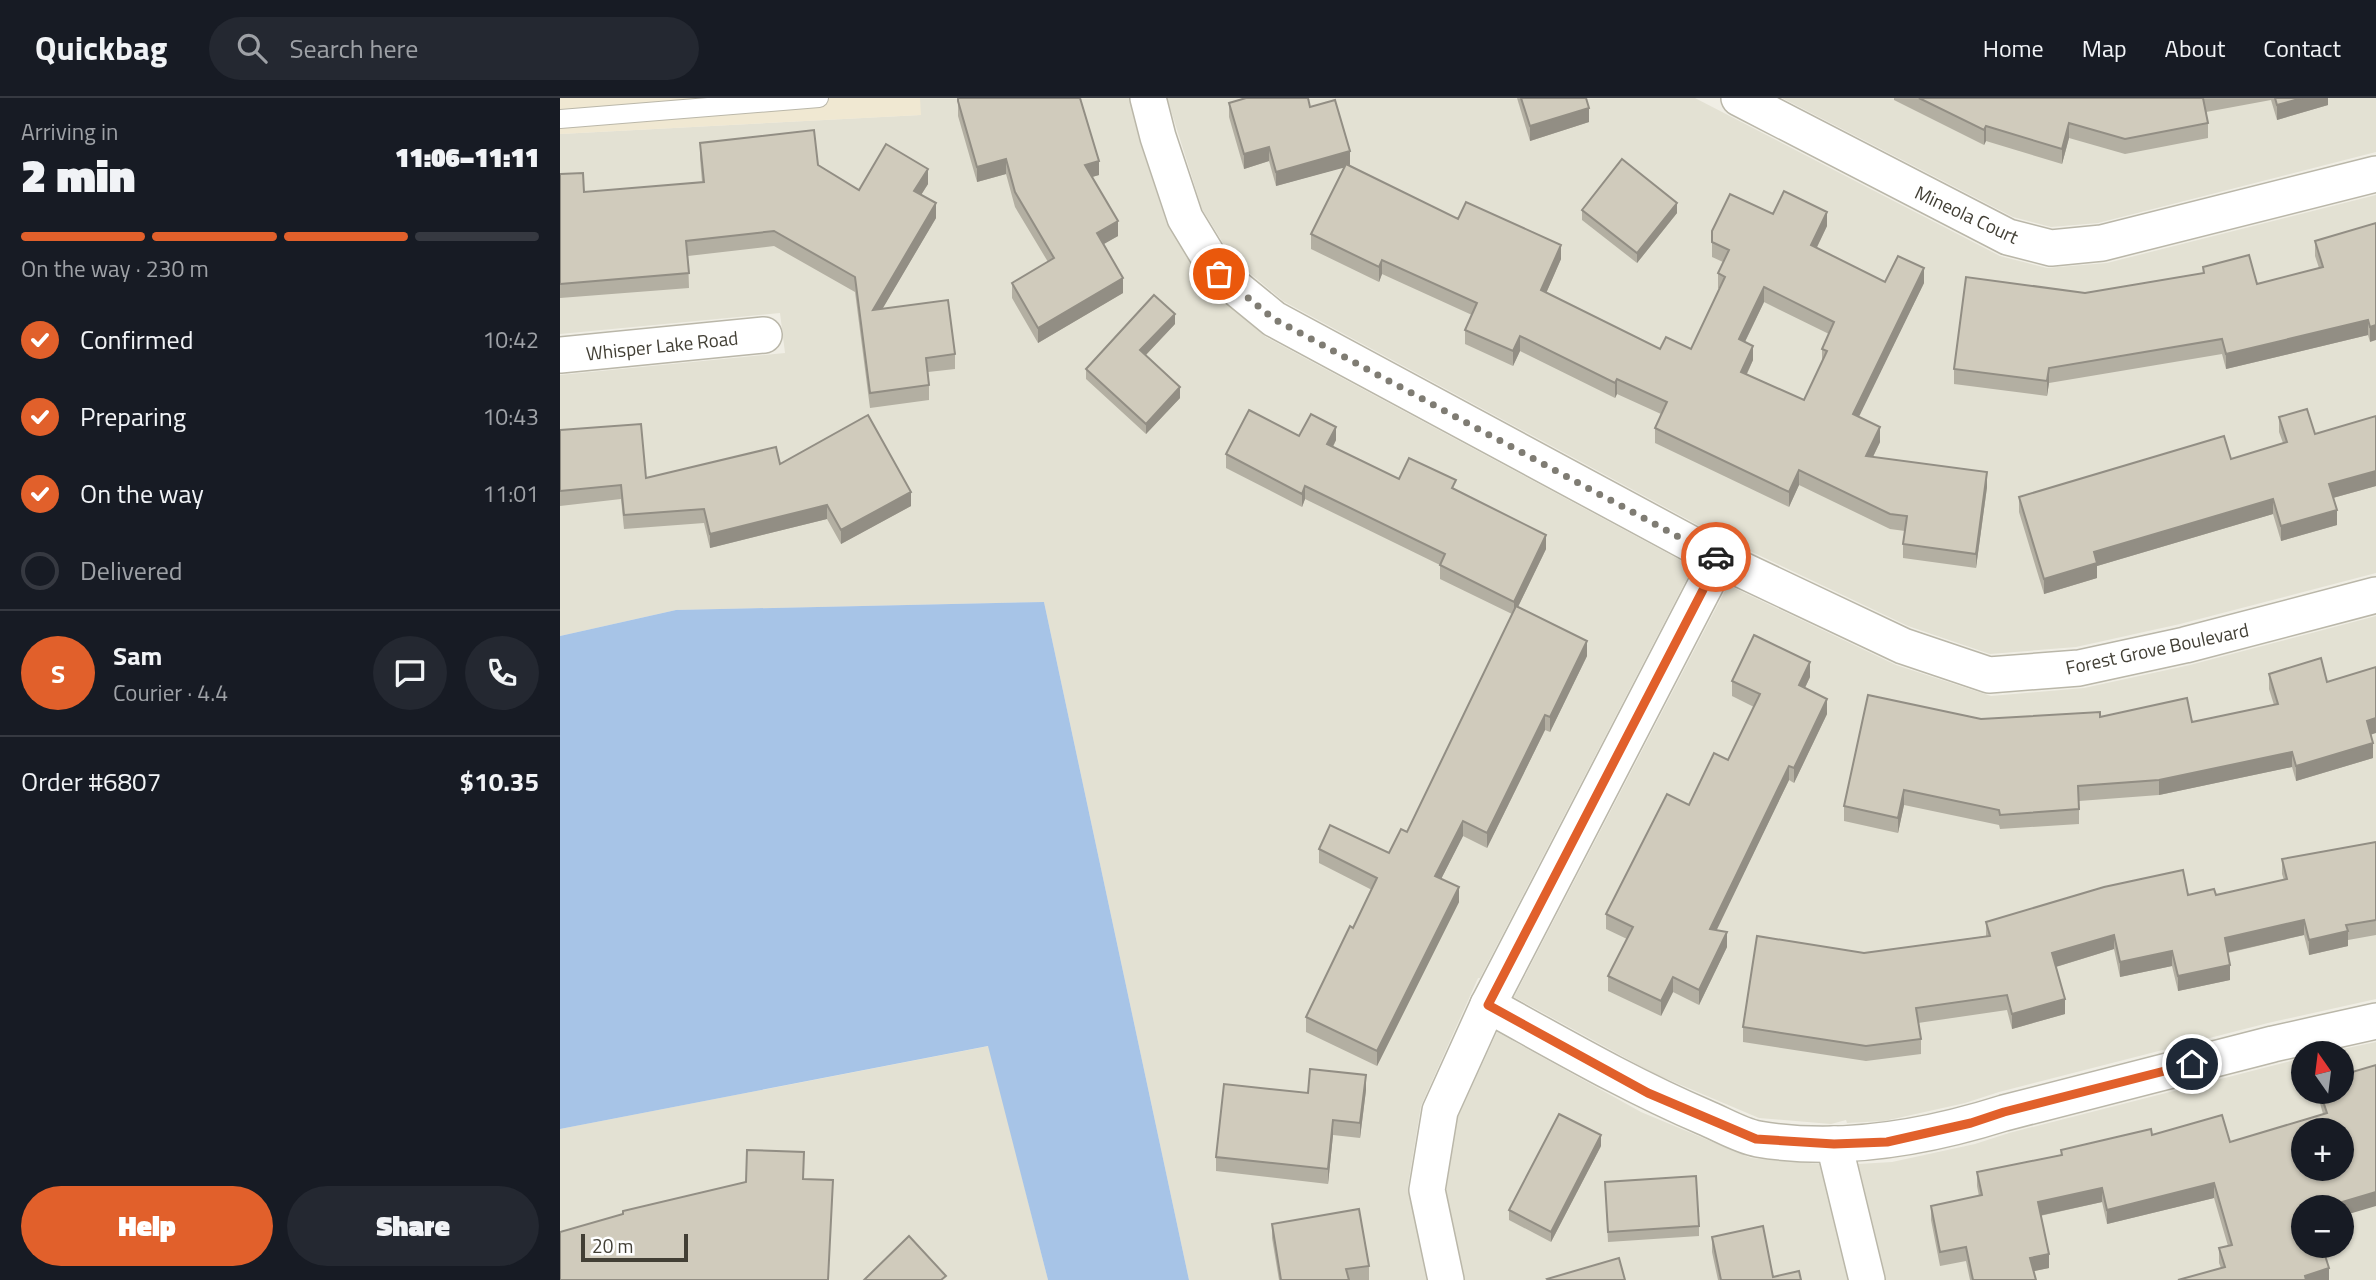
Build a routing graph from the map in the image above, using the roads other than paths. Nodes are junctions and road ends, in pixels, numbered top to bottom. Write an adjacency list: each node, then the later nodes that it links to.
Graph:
1 (819, 98): 4 (lane)
2 (1148, 98): 8 (street, Forest Grove Boulevard)
3 (1738, 98): 5 (street, Mineola Court)
4 (560, 119)
5 (2376, 174)
6 (764, 335): 7 (street, Whisper Lake Road)
7 (560, 355)
8 (1719, 559): 9 (street, Forest Grove Boulevard); 10 (street)
9 (2376, 595)
10 (1488, 1005): 12 (street); 13 (street)
11 (2376, 1021): 12 (street)
12 (1834, 1144): 14 (street)
13 (1446, 1280)
14 (1867, 1280)

